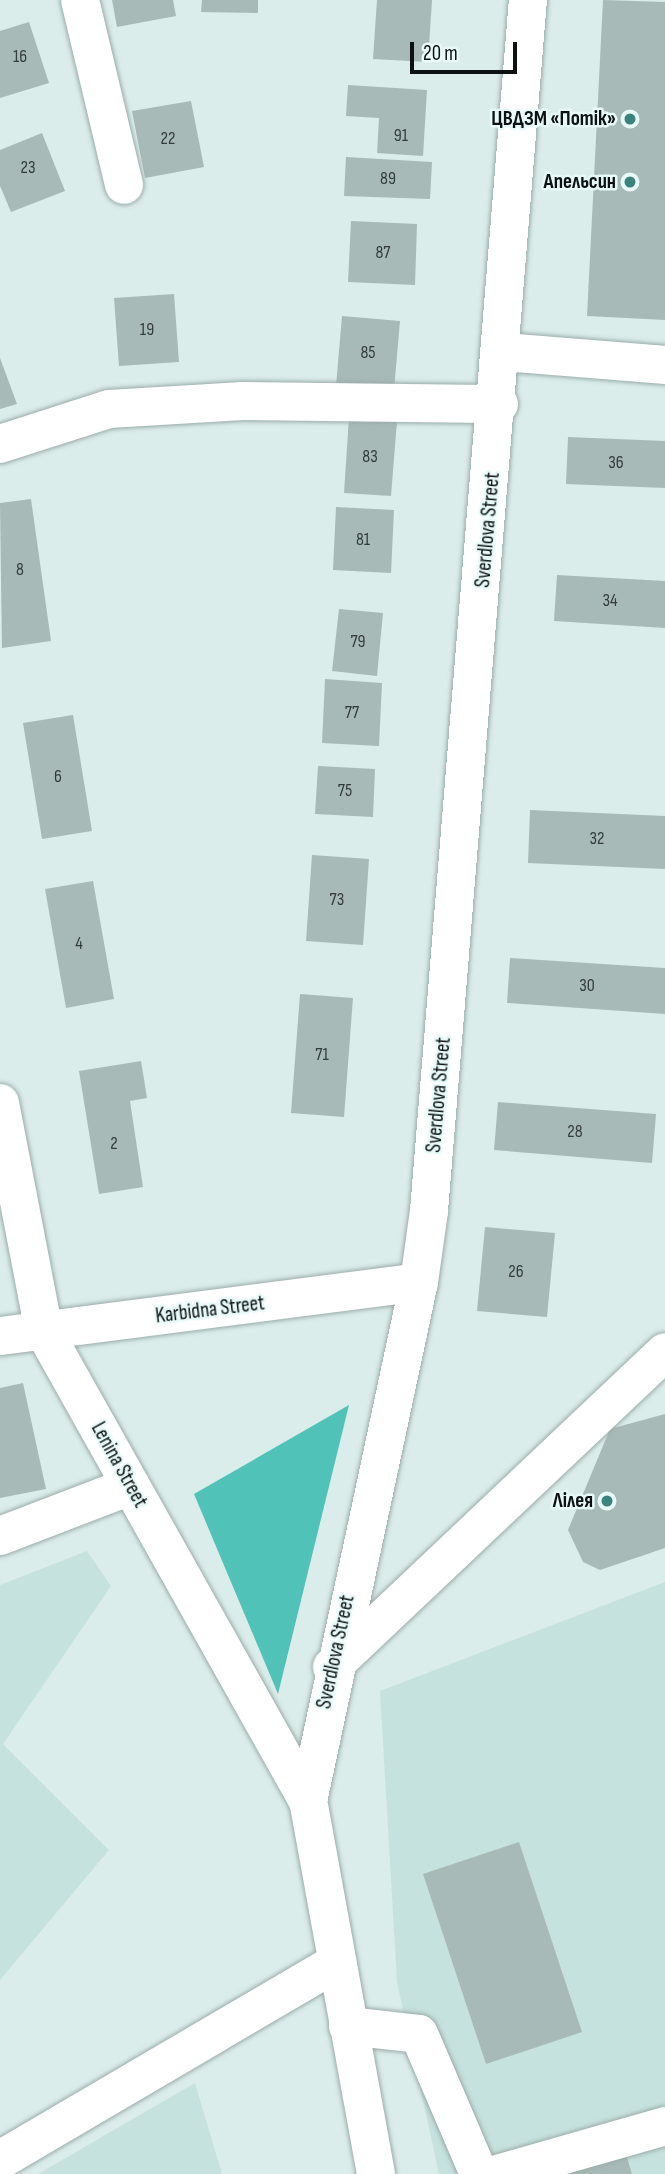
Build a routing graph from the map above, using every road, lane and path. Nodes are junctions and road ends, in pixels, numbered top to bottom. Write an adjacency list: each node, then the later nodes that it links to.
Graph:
1 (80, 0): 3 (street)
2 (528, 0): 4 (street, Sverdlova Street)
3 (124, 185)
4 (504, 352): 5 (street); 6 (street, Sverdlova Street)
5 (665, 365)
6 (499, 404): 7 (street); 9 (street, Sverdlova Street)
7 (0, 444)
8 (0, 1103): 10 (street, Lenina Street)
9 (419, 1282): 10 (street, Karbidna Street); 15 (street, Sverdlova Street)
10 (44, 1331): 11 (street, Karbidna Street); 13 (street, Lenina Street)
11 (0, 1336)
12 (665, 1352): 15 (street)
13 (130, 1486): 14 (street); 16 (street, Lenina Street)
14 (0, 1536)
15 (332, 1667): 16 (street, Sverdlova Street)
16 (308, 1801): 17 (street, Sverdlova Street)
17 (337, 1962): 18 (street, Sverdlova Street); 20 (street)
18 (348, 2026): 21 (street, Sverdlova Street); 22 (street)
19 (665, 2126): 23 (street)
20 (0, 2160)
21 (376, 2174)
22 (479, 2174)
23 (497, 2174)

